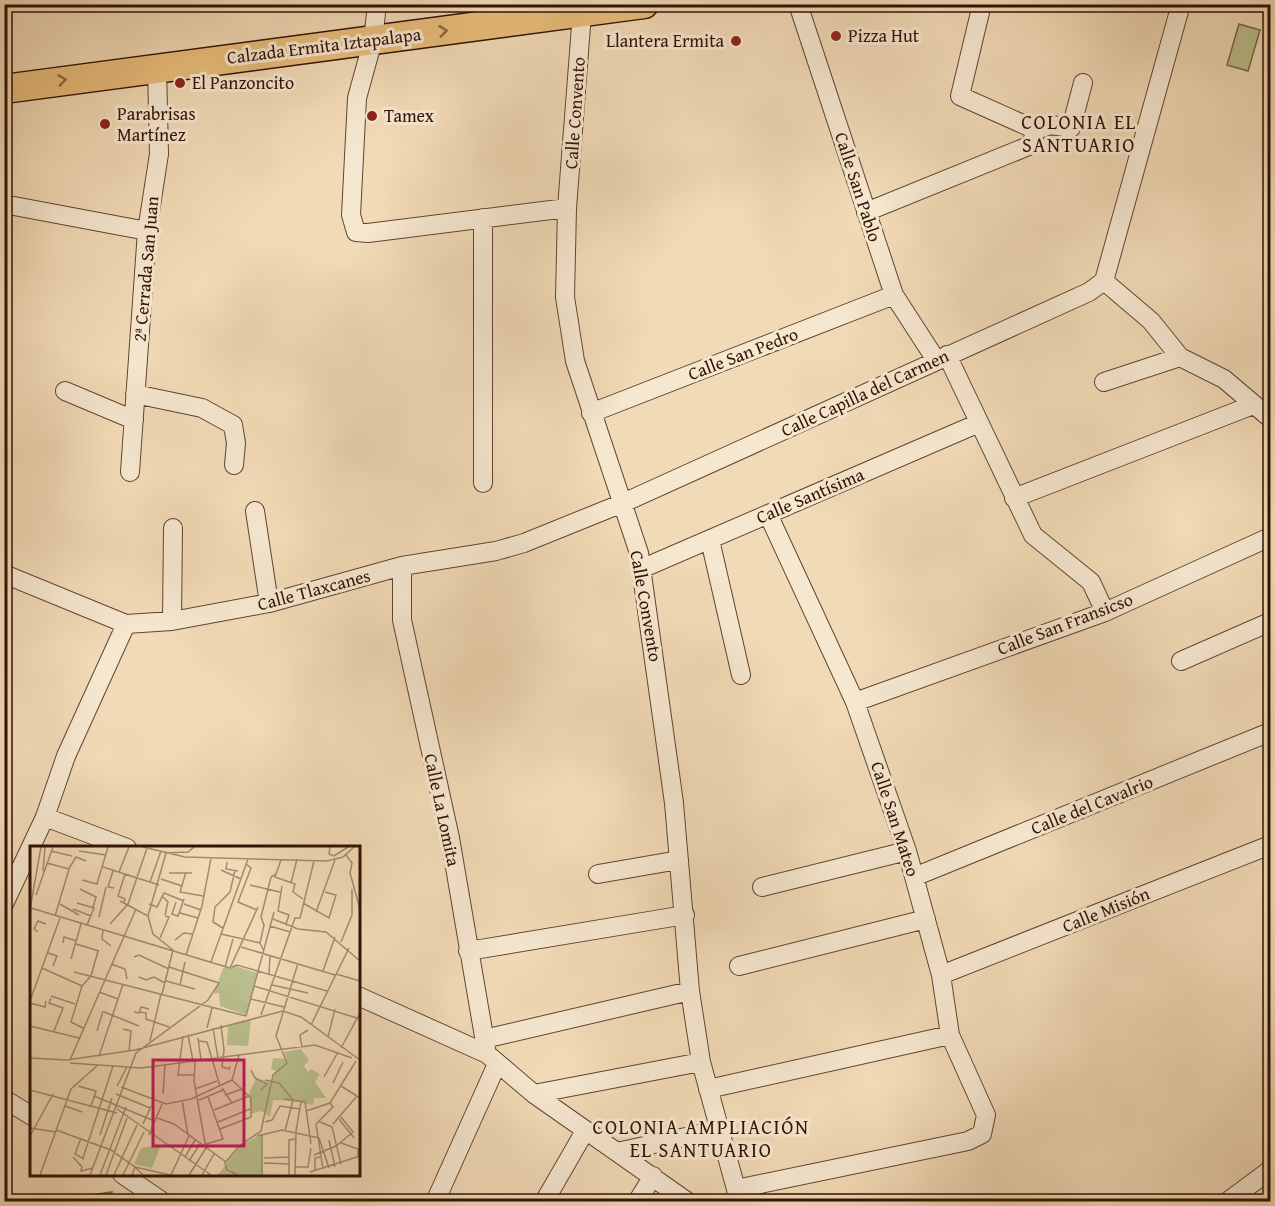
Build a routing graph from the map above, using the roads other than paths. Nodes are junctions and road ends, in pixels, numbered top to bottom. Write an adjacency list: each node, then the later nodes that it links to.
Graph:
1 (377, 4): 8 (street)
2 (644, 4): 7 (main road, Calzada Ermita Iztapalapa)
3 (798, 4): 15 (street, Calle San Pablo)
4 (982, 4): 12 (street)
5 (1181, 4): 18 (street)
6 (550, 11): 7 (main road, Calzada Ermita Iztapalapa); 8 (main road, Calzada Ermita Iztapalapa, one-way to 6)
7 (582, 13): 14 (street, Calle Convento)
8 (373, 40): 9 (main road, Calzada Ermita Iztapalapa); 16 (street)
9 (157, 67): 11 (main road, Calzada Ermita Iztapalapa, one-way to 9); 17 (street, 2ª Cerrada San Juan)
10 (1083, 83): 12 (street)
11 (4, 88)
12 (1036, 130): 15 (street)
13 (14, 206): 17 (street)
14 (567, 208): 16 (street); 26 (street, Calle Convento)
15 (866, 212): 19 (street, Calle San Pablo)
16 (483, 218): 32 (street)
17 (147, 231): 24 (street, 2ª Cerrada San Juan)
18 (1104, 281): 20 (street); 21 (street, Calle Capilla del Carmen)
19 (894, 295): 21 (street, Calle San Pablo); 26 (street, Calle San Pedro)
20 (1180, 357): 22 (street); 25 (street)
21 (941, 358): 29 (street, Calle San Pablo); 34 (street, Calle Capilla del Carmen)
22 (1104, 382)
23 (65, 391): 28 (street)
24 (135, 394): 28 (street, 2ª Cerrada San Juan); 30 (street)
25 (1253, 405): 27 (street); 33 (street)
26 (591, 413): 34 (street, Calle Convento)
27 (1270, 418)
28 (134, 420): 31 (street, 2ª Cerrada San Juan)
29 (979, 423): 33 (street, Calle San Pablo); 36 (street, Calle Santísima)
30 (234, 465)
31 (130, 472)
32 (483, 483)
33 (1014, 498): 44 (street, Calle San Pablo)
34 (623, 503): 40 (street, Calle Tlaxcanes); 41 (street, Calle Convento)
35 (255, 511): 43 (street)
36 (768, 514): 39 (street, Calle Santísima); 50 (street, Calle San Mateo)
37 (172, 528): 45 (street)
38 (1270, 537): 44 (street, Calle San Fransicso)
39 (710, 540): 41 (street, Calle Santísima); 49 (street)
40 (402, 566): 43 (street, Calle Tlaxcanes); 65 (street, Calle La Lomita)
41 (641, 569): 58 (street, Calle Convento)
42 (4, 574): 47 (street, Calle Tlaxcanes)
43 (269, 603): 45 (street, Calle Tlaxcanes)
44 (1105, 612): 50 (street, Calle San Fransicso)
45 (172, 621): 47 (street, Calle Tlaxcanes)
46 (1270, 622): 48 (street)
47 (126, 624): 52 (street)
48 (1181, 661)
49 (741, 675)
50 (855, 702): 57 (street, Calle San Mateo)
51 (1270, 732): 60 (street, Calle del Cavalrio)
52 (45, 817): 54 (street); 55 (street)
53 (1270, 845): 67 (street, Calle Misión)
54 (31, 846)
55 (122, 846)
56 (30, 849): 62 (street)
57 (907, 851): 60 (street, Calle San Mateo); 61 (street)
58 (679, 860): 59 (street); 63 (street, Calle Convento)
59 (598, 874)
60 (914, 877): 64 (street, Calle San Mateo)
61 (762, 887)
62 (4, 904)
63 (685, 915): 65 (street); 68 (street, Calle Convento)
64 (926, 919): 66 (street); 67 (street, Calle San Mateo)
65 (468, 951): 71 (street, Calle La Lomita)
66 (739, 966)
67 (941, 975): 70 (street, Calle San Mateo)
68 (690, 991): 71 (street); 72 (street, Calle Convento)
69 (360, 997): 71 (street)
70 (950, 1035): 73 (street); 83 (street, Calle San Mateo)
71 (489, 1053): 74 (street); 85 (street)
72 (701, 1062): 73 (street, Calle Convento); 74 (street)
73 (708, 1089): 77 (street, Calle Convento)
74 (534, 1094): 78 (street)
75 (4, 1099): 76 (street)
76 (30, 1115)
77 (718, 1130): 79 (street); 83 (street, Calle Convento)
78 (585, 1131): 79 (street); 86 (street)
79 (617, 1152): 82 (street)
80 (1270, 1170): 89 (street)
81 (125, 1176): 84 (street)
82 (653, 1176): 87 (street); 88 (street)
83 (737, 1195)
84 (163, 1202)
85 (435, 1202)
86 (544, 1202)
87 (638, 1202)
88 (688, 1202)
89 (1227, 1202)

